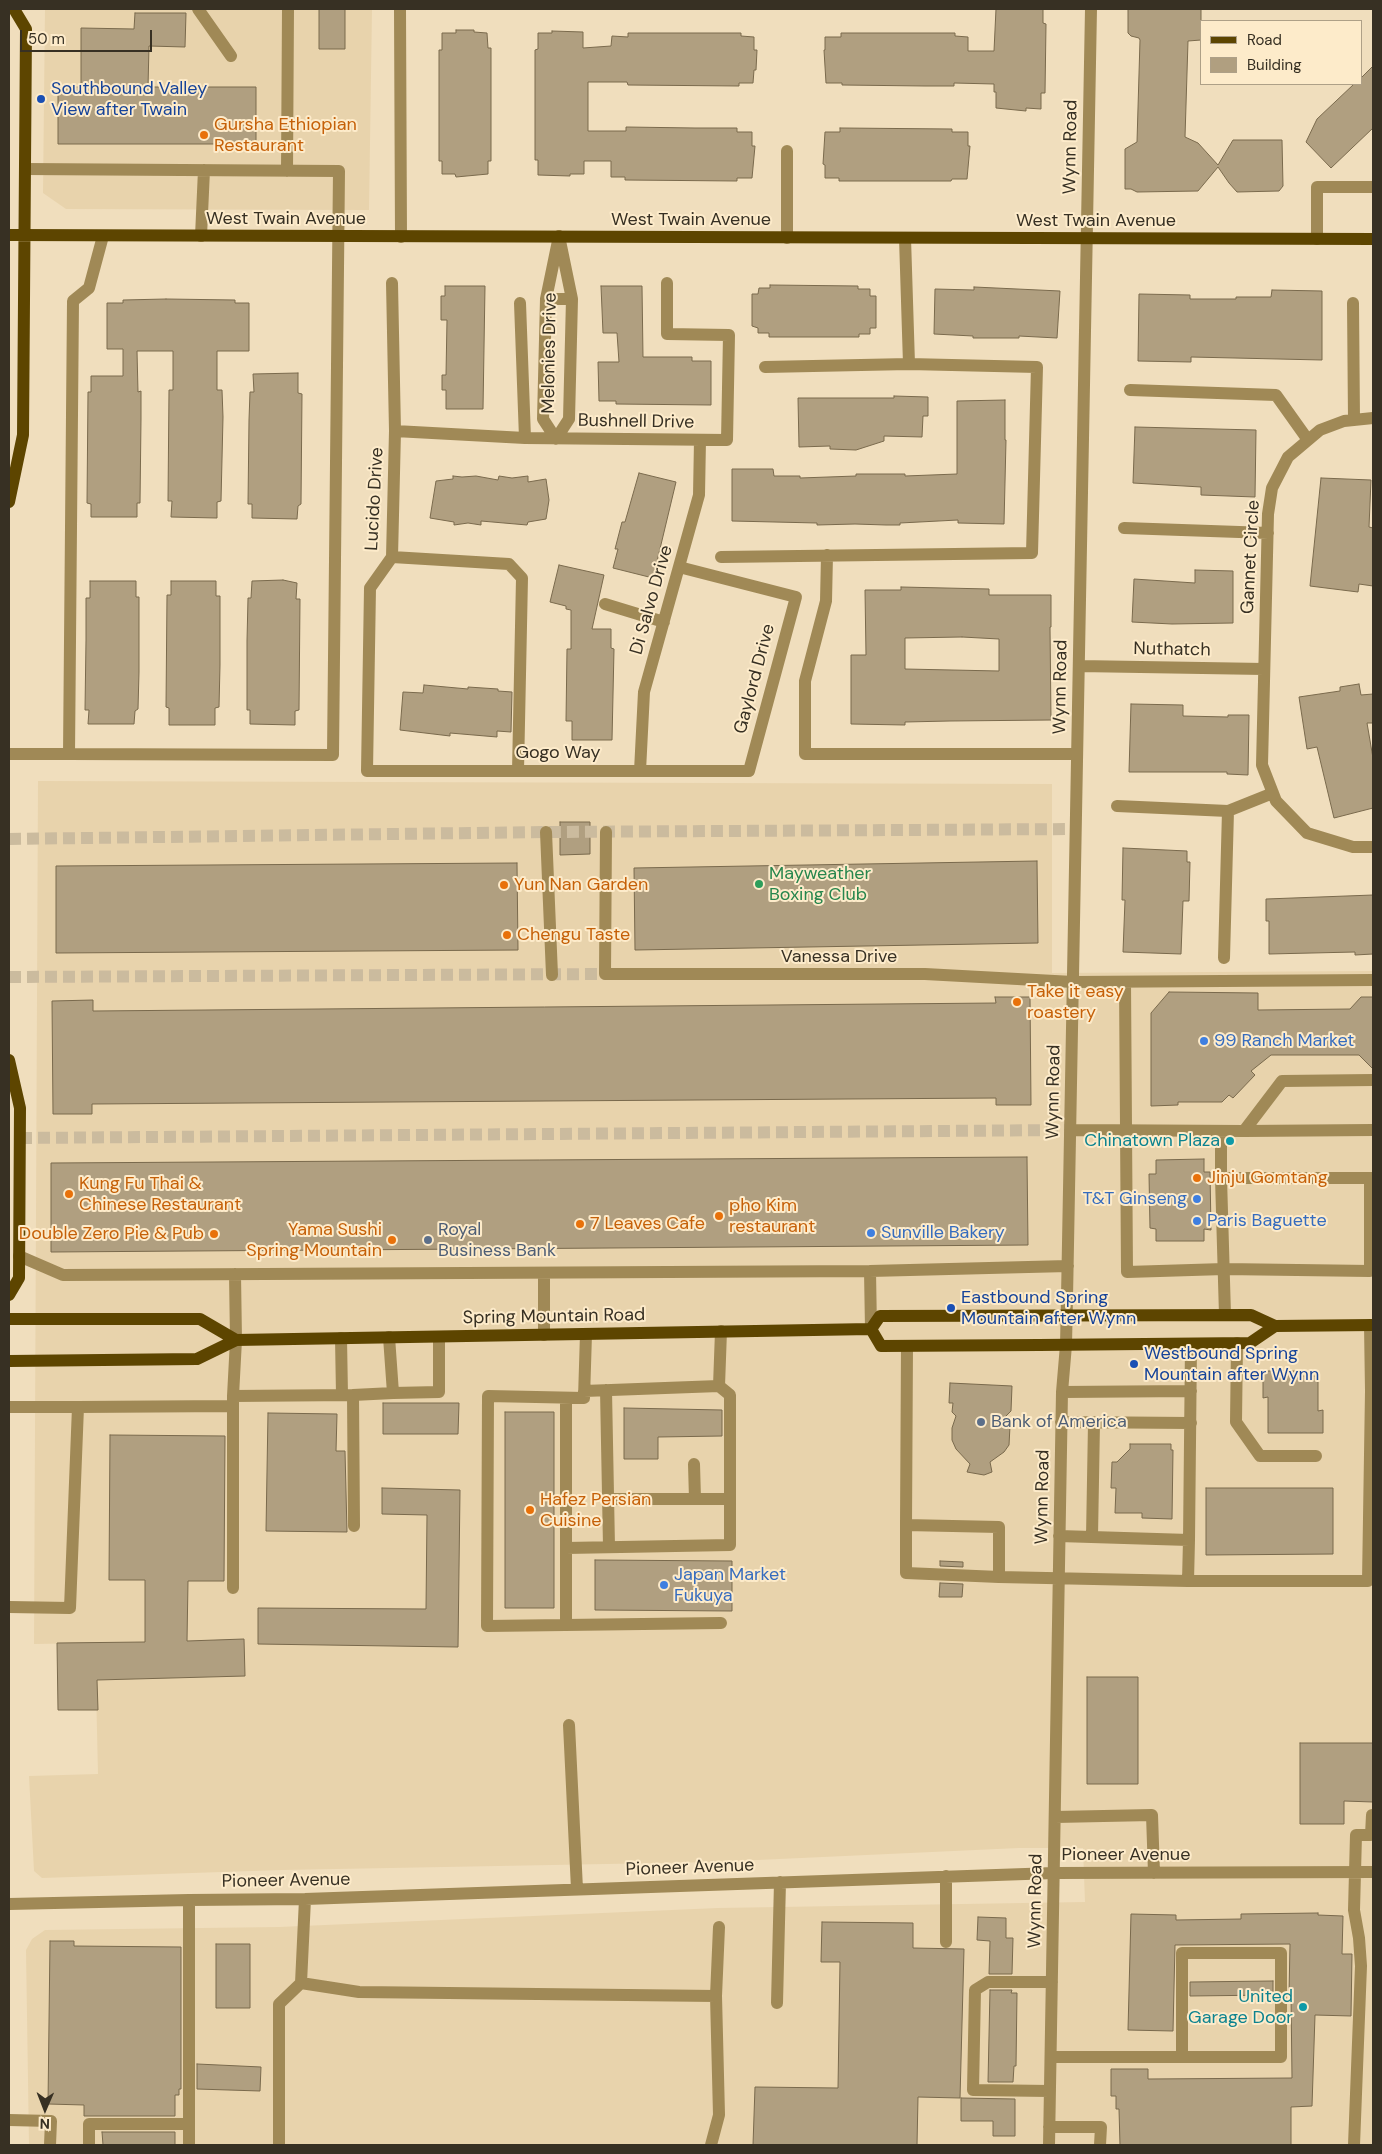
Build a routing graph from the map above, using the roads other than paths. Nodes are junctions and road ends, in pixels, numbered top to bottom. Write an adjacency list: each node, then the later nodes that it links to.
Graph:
1 (14, 9): 8 (main road)
2 (198, 9): 6 (street)
3 (288, 9): 10 (street)
4 (400, 9): 18 (street)
5 (1091, 9): 21 (street, Wynn Road)
6 (231, 56)
7 (787, 151): 19 (street)
8 (25, 169): 9 (street); 13 (main road)
9 (204, 170): 10 (street); 15 (street)
10 (287, 171): 17 (street)
11 (1373, 187): 22 (street)
12 (9, 235): 13 (main road, West Twain Avenue)
13 (24, 235): 14 (main road, West Twain Avenue); 40 (main road)
14 (102, 236): 15 (main road, West Twain Avenue); 52 (street)
15 (202, 236): 17 (main road, West Twain Avenue)
16 (559, 236): 18 (main road, West Twain Avenue); 19 (main road, West Twain Avenue); 26 (street, Melonies Drive); 27 (street, Melonies Drive)
17 (338, 237): 18 (main road, West Twain Avenue); 52 (street)
18 (401, 237)
19 (787, 238): 20 (main road, West Twain Avenue)
20 (905, 238): 21 (main road, West Twain Avenue); 30 (street)
21 (1087, 239): 22 (main road, West Twain Avenue); 49 (street, Wynn Road)
22 (1317, 239): 23 (main road, West Twain Avenue)
23 (1373, 239)
24 (392, 283): 35 (street, Lucido Drive)
25 (667, 283): 38 (street, Bushnell Drive)
26 (546, 299): 27 (street); 37 (street, Melonies Drive)
27 (572, 299): 37 (street, Melonies Drive)
28 (520, 303): 36 (street)
29 (1353, 303): 34 (street)
30 (909, 364): 31 (street); 43 (street)
31 (765, 367)
32 (1130, 390): 39 (street)
33 (1373, 418): 34 (street, Gannet Circle)
34 (1354, 420): 39 (street, Gannet Circle)
35 (395, 431): 36 (street, Bushnell Drive); 44 (street, Lucido Drive)
36 (525, 438): 37 (street, Bushnell Drive)
37 (556, 438): 38 (street, Bushnell Drive)
38 (700, 440): 46 (street, Di Salvo Drive)
39 (1308, 440): 42 (street, Gannet Circle)
40 (9, 502)
41 (1124, 528): 42 (street)
42 (1268, 533): 50 (street, Gannet Circle)
43 (827, 555): 45 (street); 53 (street)
44 (392, 557): 55 (street, Lucido Drive); 56 (street)
45 (720, 557)
46 (679, 567): 48 (street, Di Salvo Drive); 54 (street, Gaylord Drive)
47 (604, 604): 48 (street)
48 (664, 622): 57 (street, Di Salvo Drive)
49 (1079, 666): 50 (street, Nuthatch); 53 (street, Wynn Road)
50 (1264, 669): 58 (street, Gannet Circle)
51 (9, 754): 52 (street)
52 (69, 754)
53 (1077, 754): 67 (street, Wynn Road)
54 (748, 770): 57 (street, Gogo Way)
55 (367, 771): 56 (street, Gogo Way)
56 (518, 771): 57 (street, Gogo Way)
57 (640, 771)
58 (1273, 794): 60 (street); 63 (street, Gannet Circle)
59 (1117, 806): 60 (street)
60 (1228, 811): 64 (street)
61 (546, 832): 65 (street)
62 (606, 832): 67 (street, Vanessa Drive)
63 (1373, 847)
64 (1224, 958)
65 (552, 975)
66 (1373, 980): 68 (street, Vanessa Drive)
67 (1073, 982): 68 (street, Vanessa Drive); 71 (street, Wynn Road)
68 (1125, 982): 73 (street)
69 (9, 1060): 78 (main road)
70 (1373, 1080): 74 (street)
71 (1070, 1130): 73 (street); 79 (street, Wynn Road)
72 (1373, 1130): 74 (street)
73 (1125, 1131): 75 (street); 80 (street)
74 (1244, 1131): 75 (street)
75 (1221, 1132): 76 (street)
76 (1222, 1178): 77 (street); 80 (street)
77 (1372, 1178): 80 (street)
78 (19, 1256): 83 (street); 84 (main road)
79 (1068, 1266): 81 (street); 86 (street, Wynn Road)
80 (1224, 1269): 85 (street)
81 (870, 1272): 82 (street); 90 (street)
82 (544, 1273): 83 (street); 93 (street)
83 (235, 1274): 97 (street)
84 (9, 1295)
85 (1225, 1315): 86 (main road); 88 (main road)
86 (1067, 1316): 90 (main road); 100 (street, Wynn Road)
87 (9, 1319): 97 (main road)
88 (1275, 1326): 89 (main road); 98 (main road)
89 (1371, 1326): 107 (street)
90 (871, 1329): 91 (main road, Spring Mountain Road); 101 (main road)
91 (721, 1332): 92 (main road, Spring Mountain Road); 103 (street)
92 (586, 1334): 93 (main road, Spring Mountain Road); 105 (street)
93 (544, 1335): 94 (main road, Spring Mountain Road)
94 (439, 1336): 96 (main road, Spring Mountain Road); 109 (street)
95 (341, 1338): 96 (main road, Spring Mountain Road); 97 (main road, Spring Mountain Road); 110 (street)
96 (390, 1338): 109 (street)
97 (236, 1340): 102 (main road, Spring Mountain Road); 112 (street)
98 (1237, 1343): 99 (main road); 118 (street)
99 (1191, 1344): 100 (main road); 106 (street)
100 (1066, 1345): 101 (main road); 108 (street, Wynn Road)
101 (907, 1346): 124 (street)
102 (9, 1361)
103 (719, 1386): 104 (street); 122 (street)
104 (606, 1390): 105 (street); 120 (street)
105 (584, 1391): 111 (street)
106 (1190, 1391): 108 (street); 117 (street)
107 (1372, 1391): 132 (street)
108 (1062, 1392): 115 (street, Wynn Road)
109 (393, 1393): 110 (street)
110 (348, 1395): 112 (street); 123 (street)
111 (566, 1398): 129 (street); 136 (street)
112 (233, 1401): 114 (street); 133 (street)
113 (9, 1407): 114 (street)
114 (78, 1407): 134 (street)
115 (1062, 1422): 116 (street); 125 (street, Wynn Road)
116 (1094, 1423): 117 (street); 126 (street)
117 (1191, 1423): 127 (street)
118 (1316, 1456)
119 (694, 1464): 121 (street)
120 (608, 1499): 121 (street); 128 (street)
121 (695, 1499): 122 (street)
122 (730, 1499): 128 (street)
123 (354, 1526)
124 (906, 1526): 130 (street); 130 (street)
125 (1060, 1536): 126 (street); 131 (street, Wynn Road)
126 (1092, 1537): 127 (street)
127 (1189, 1540): 132 (street)
128 (609, 1547): 129 (street)
129 (566, 1548): 136 (street)
130 (999, 1577): 131 (street)
131 (1059, 1577): 132 (street); 139 (street, Wynn Road)
132 (1188, 1581)
133 (233, 1588)
134 (9, 1607)
135 (720, 1623): 136 (street)
136 (566, 1625)
137 (569, 1725): 146 (street)
138 (1372, 1815): 141 (street)
139 (1055, 1817): 140 (street); 143 (street, Wynn Road)
140 (1154, 1872): 141 (street, Pioneer Avenue); 143 (street, Pioneer Avenue)
141 (1356, 1872): 142 (street, Pioneer Avenue); 169 (street)
142 (1373, 1872)
143 (1054, 1873): 144 (street, Pioneer Avenue); 152 (street, Wynn Road)
144 (946, 1876): 145 (street, Pioneer Avenue); 151 (street)
145 (780, 1882): 146 (street, Pioneer Avenue); 155 (street)
146 (577, 1889): 148 (street, Pioneer Avenue)
147 (189, 1900): 148 (street, Pioneer Avenue); 149 (street, Pioneer Avenue); 160 (street)
148 (305, 1900): 153 (street)
149 (9, 1904)
150 (719, 1927): 154 (street)
151 (946, 1942)
152 (1052, 1982): 156 (street, Wynn Road); 158 (street)
153 (301, 1983): 154 (street); 165 (street)
154 (716, 1996): 166 (street)
155 (777, 2003)
156 (1051, 2057): 157 (street); 158 (street, Wynn Road)
157 (1182, 2057): 157 (street)
158 (1050, 2091): 161 (street, Wynn Road)
159 (9, 2120): 162 (street)
160 (189, 2124): 163 (street); 164 (street)
161 (1049, 2127): 167 (street, Wynn Road); 168 (street)
162 (50, 2145)
163 (89, 2145)
164 (189, 2145)
165 (279, 2145)
166 (711, 2145)
167 (1049, 2145)
168 (1100, 2145)
169 (1354, 2145)

